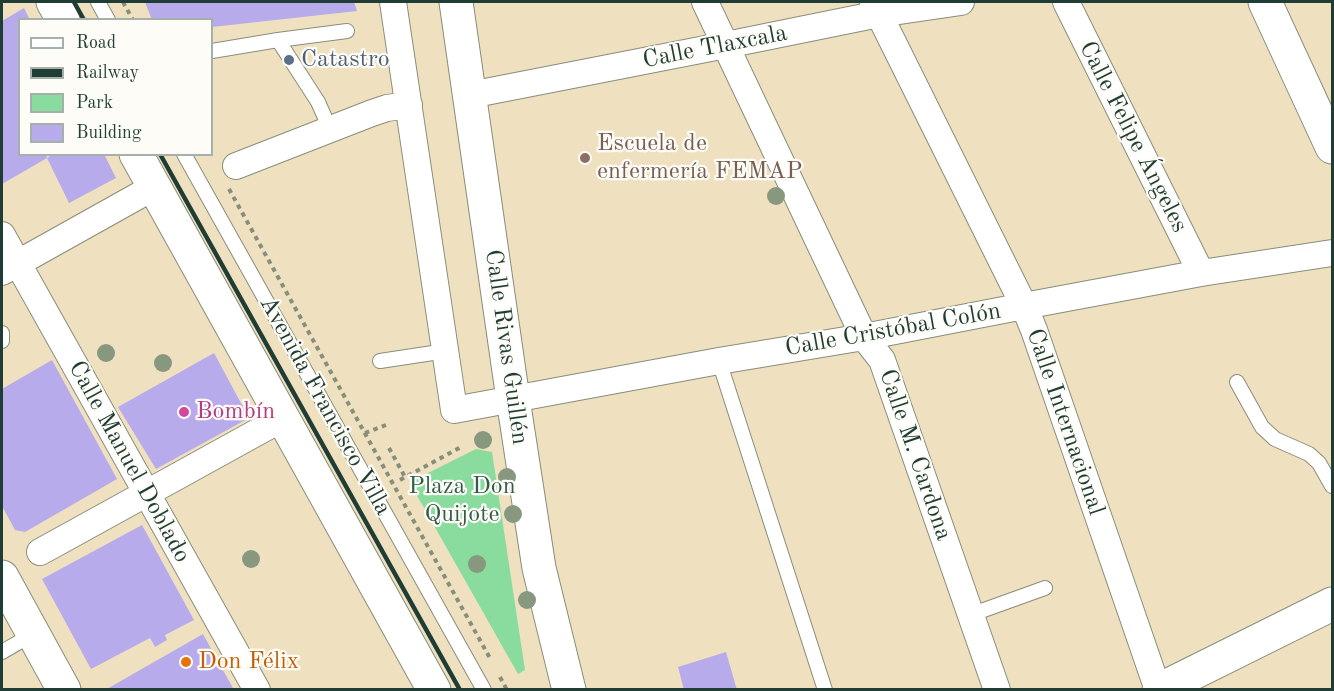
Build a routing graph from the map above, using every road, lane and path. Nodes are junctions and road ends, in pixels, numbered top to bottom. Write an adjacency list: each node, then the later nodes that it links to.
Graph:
1 (53, 2): 11 (main road)
2 (98, 2): 12 (lane)
3 (123, 2): 13 (path)
4 (393, 2): 19 (street)
5 (456, 2): 18 (main road, Calle Rivas Guillén)
6 (705, 2): 16 (street, Calle M. Cardona)
7 (961, 2): 10 (street, Calle Tlaxcala)
8 (1066, 2): 29 (street, Calle Felipe Ángeles)
9 (1265, 2): 21 (main road)
10 (876, 8): 16 (street, Calle Tlaxcala); 30 (street, Calle Internacional)
11 (62, 18)
12 (107, 18)
13 (132, 18)
14 (347, 31): 15 (lane)
15 (278, 40): 17 (lane); 20 (lane)
16 (726, 45): 18 (street, Calle Tlaxcala); 32 (street, Calle M. Cardona)
17 (213, 51)
18 (470, 94): 38 (main road, Calle Rivas Guillén)
19 (409, 105): 20 (street); 34 (street)
20 (330, 129): 24 (street)
21 (1332, 147)
22 (137, 156): 25 (main road, Avenida Francisco Villa)
23 (185, 156): 58 (lane, Avenida Francisco Villa)
24 (231, 174): 41 (path)
25 (154, 187): 28 (street); 39 (main road, Avenida Francisco Villa)
26 (2, 235): 28 (street, Calle Manuel Doblado)
27 (1332, 253): 29 (street, Calle Cristóbal Colón)
28 (9, 268): 47 (street, Calle Manuel Doblado)
29 (1201, 273): 30 (street, Calle Cristóbal Colón)
30 (1024, 306): 32 (street, Calle Cristóbal Colón); 63 (street, Calle Internacional)
31 (2, 333): 33 (lane)
32 (864, 337): 36 (street, Calle Cristóbal Colón); 52 (street, Calle M. Cardona)
33 (2, 341)
34 (446, 351): 35 (lane); 38 (street, Calle Cristóbal Colón)
35 (380, 361)
36 (719, 361): 38 (street, Calle Cristóbal Colón); 61 (lane)
37 (1237, 382): 46 (lane)
38 (513, 399): 60 (main road, Calle Rivas Guillén)
39 (283, 418): 47 (street); 57 (main road, Avenida Francisco Villa)
40 (386, 425): 41 (path)
41 (365, 433): 59 (path)
42 (463, 446): 44 (path)
43 (389, 448): 44 (path)
44 (405, 477): 45 (path)
45 (400, 480)
46 (1332, 486)
47 (147, 493): 48 (street); 56 (street, Calle Manuel Doblado)
48 (40, 552)
49 (2, 577): 53 (main road)
50 (1045, 588): 52 (lane)
51 (1332, 604): 63 (main road)
52 (970, 615): 62 (street, Calle M. Cardona)
53 (33, 634): 54 (lane); 55 (main road)
54 (2, 652)
55 (64, 690)
56 (257, 690)
57 (434, 690)
58 (484, 690)
59 (507, 690)
60 (569, 690)
61 (825, 690)
62 (997, 690)
63 (1158, 690)

